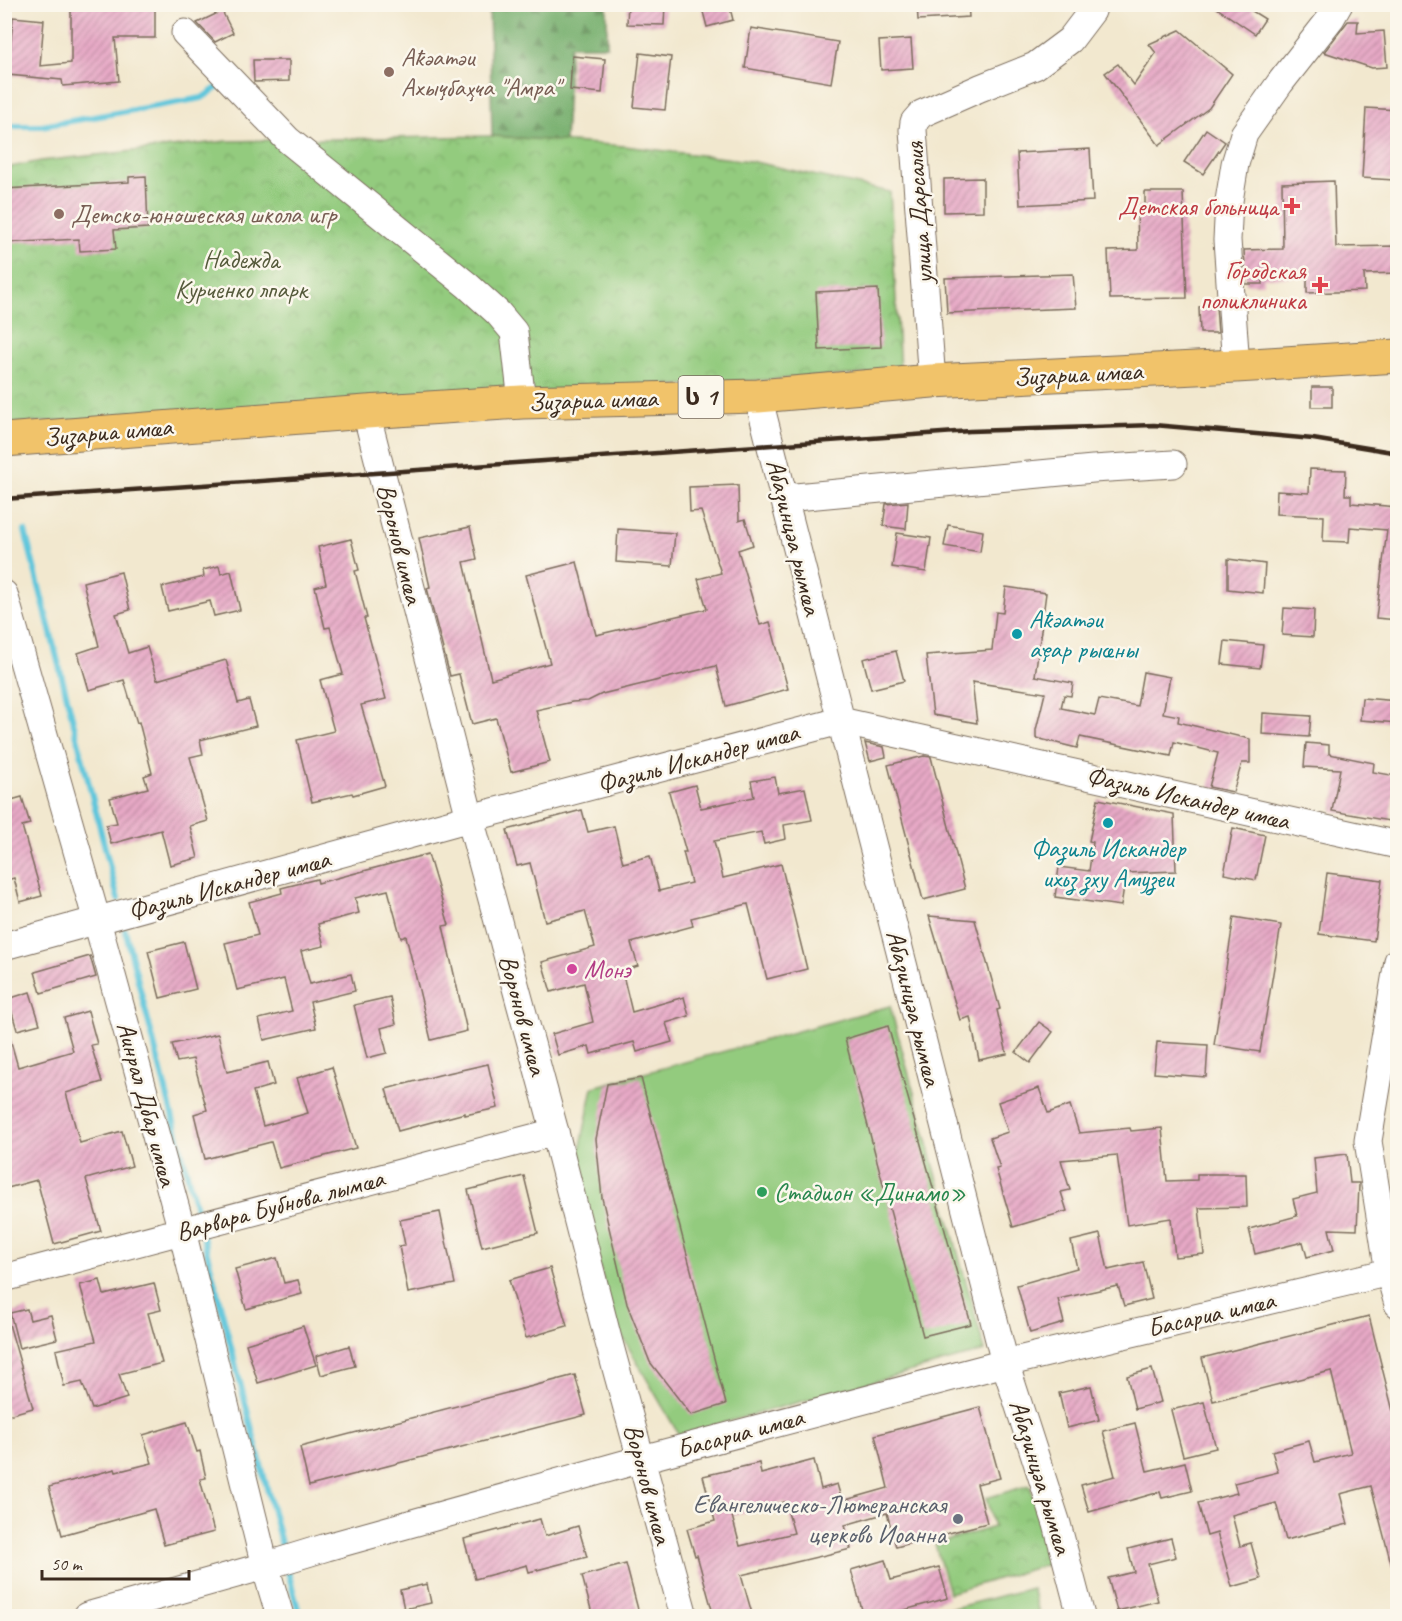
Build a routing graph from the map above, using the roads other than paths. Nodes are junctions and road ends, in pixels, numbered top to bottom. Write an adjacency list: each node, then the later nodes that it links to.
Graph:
1 (1094, 4): 6 (street, улица Дарсалия)
2 (1338, 4): 5 (street)
3 (185, 33): 8 (street)
4 (1398, 356): 5 (highway, Ӡиӡариа имҩа / ს 1)
5 (1236, 366): 6 (highway, Ӡиӡариа имҩа / ს 1)
6 (932, 381): 7 (highway, Ӡиӡариа имҩа / ს 1)
7 (758, 396): 8 (highway, Ӡиӡариа имҩа / ს 1); 12 (street, Абазинцәа рымҩа)
8 (522, 402): 9 (highway, Ӡиӡариа имҩа / ს 1)
9 (366, 411): 10 (highway, Ӡиӡариа имҩа / ს 1); 15 (street, Воронов имҩа)
10 (4, 440)
11 (1173, 464): 12 (street)
12 (785, 498): 14 (street, Абазинцәа рымҩа)
13 (4, 594): 17 (street, Аинрал Дбар имҩа)
14 (840, 721): 15 (street, Фазиль Искандер имҩа); 16 (street, Фазиль Искандер имҩа); 25 (street, Абазинцәа рымҩа)
15 (470, 818): 17 (street, Фазиль Искандер имҩа); 20 (street, Воронов имҩа)
16 (1398, 845)
17 (97, 921): 18 (street, Фазиль Искандер имҩа); 21 (street, Аинрал Дбар имҩа)
18 (4, 946)
19 (1398, 962): 22 (street)
20 (555, 1132): 21 (street, Варвара Бубнова лымҩа); 26 (street, Воронов имҩа)
21 (182, 1231): 23 (street, Варвара Бубнова лымҩа); 27 (street, Аинрал Дбар имҩа)
22 (1393, 1271): 24 (street); 25 (street, Басариа имҩа)
23 (4, 1278)
24 (1398, 1304)
25 (1005, 1363): 26 (street, Басариа имҩа); 31 (street, Абазинцәа рымҩа)
26 (642, 1459): 27 (street, Басариа имҩа); 30 (street, Воронов имҩа)
27 (265, 1566): 28 (street, Басариа имҩа); 29 (street, Аинрал Дбар имҩа)
28 (87, 1617)
29 (280, 1617)
30 (684, 1617)
31 (1081, 1617)

